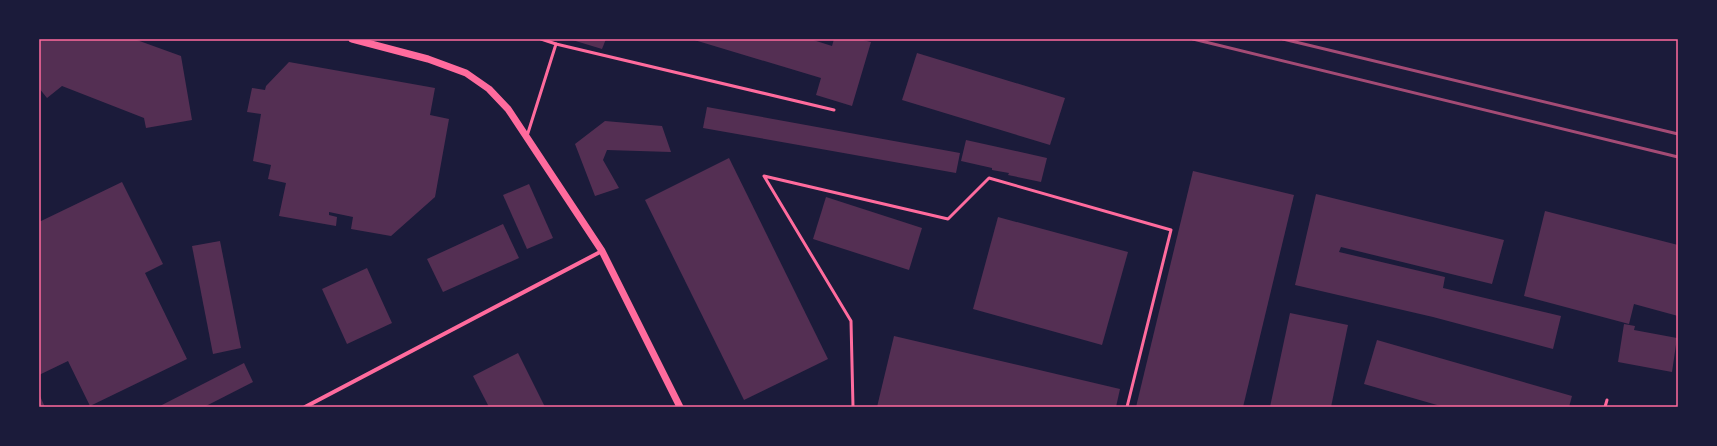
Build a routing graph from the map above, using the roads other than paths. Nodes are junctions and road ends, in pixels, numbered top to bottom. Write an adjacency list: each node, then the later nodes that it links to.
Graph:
1 (352, 39): 5 (street)
2 (541, 39): 3 (lane)
3 (556, 44): 4 (lane); 5 (lane)
4 (834, 110)
5 (527, 136): 6 (street)
6 (602, 250): 8 (street); 9 (street)
7 (1607, 400): 12 (lane)
8 (305, 407)
9 (680, 407)
10 (853, 407): 11 (lane)
11 (1128, 407)
12 (1605, 407)

